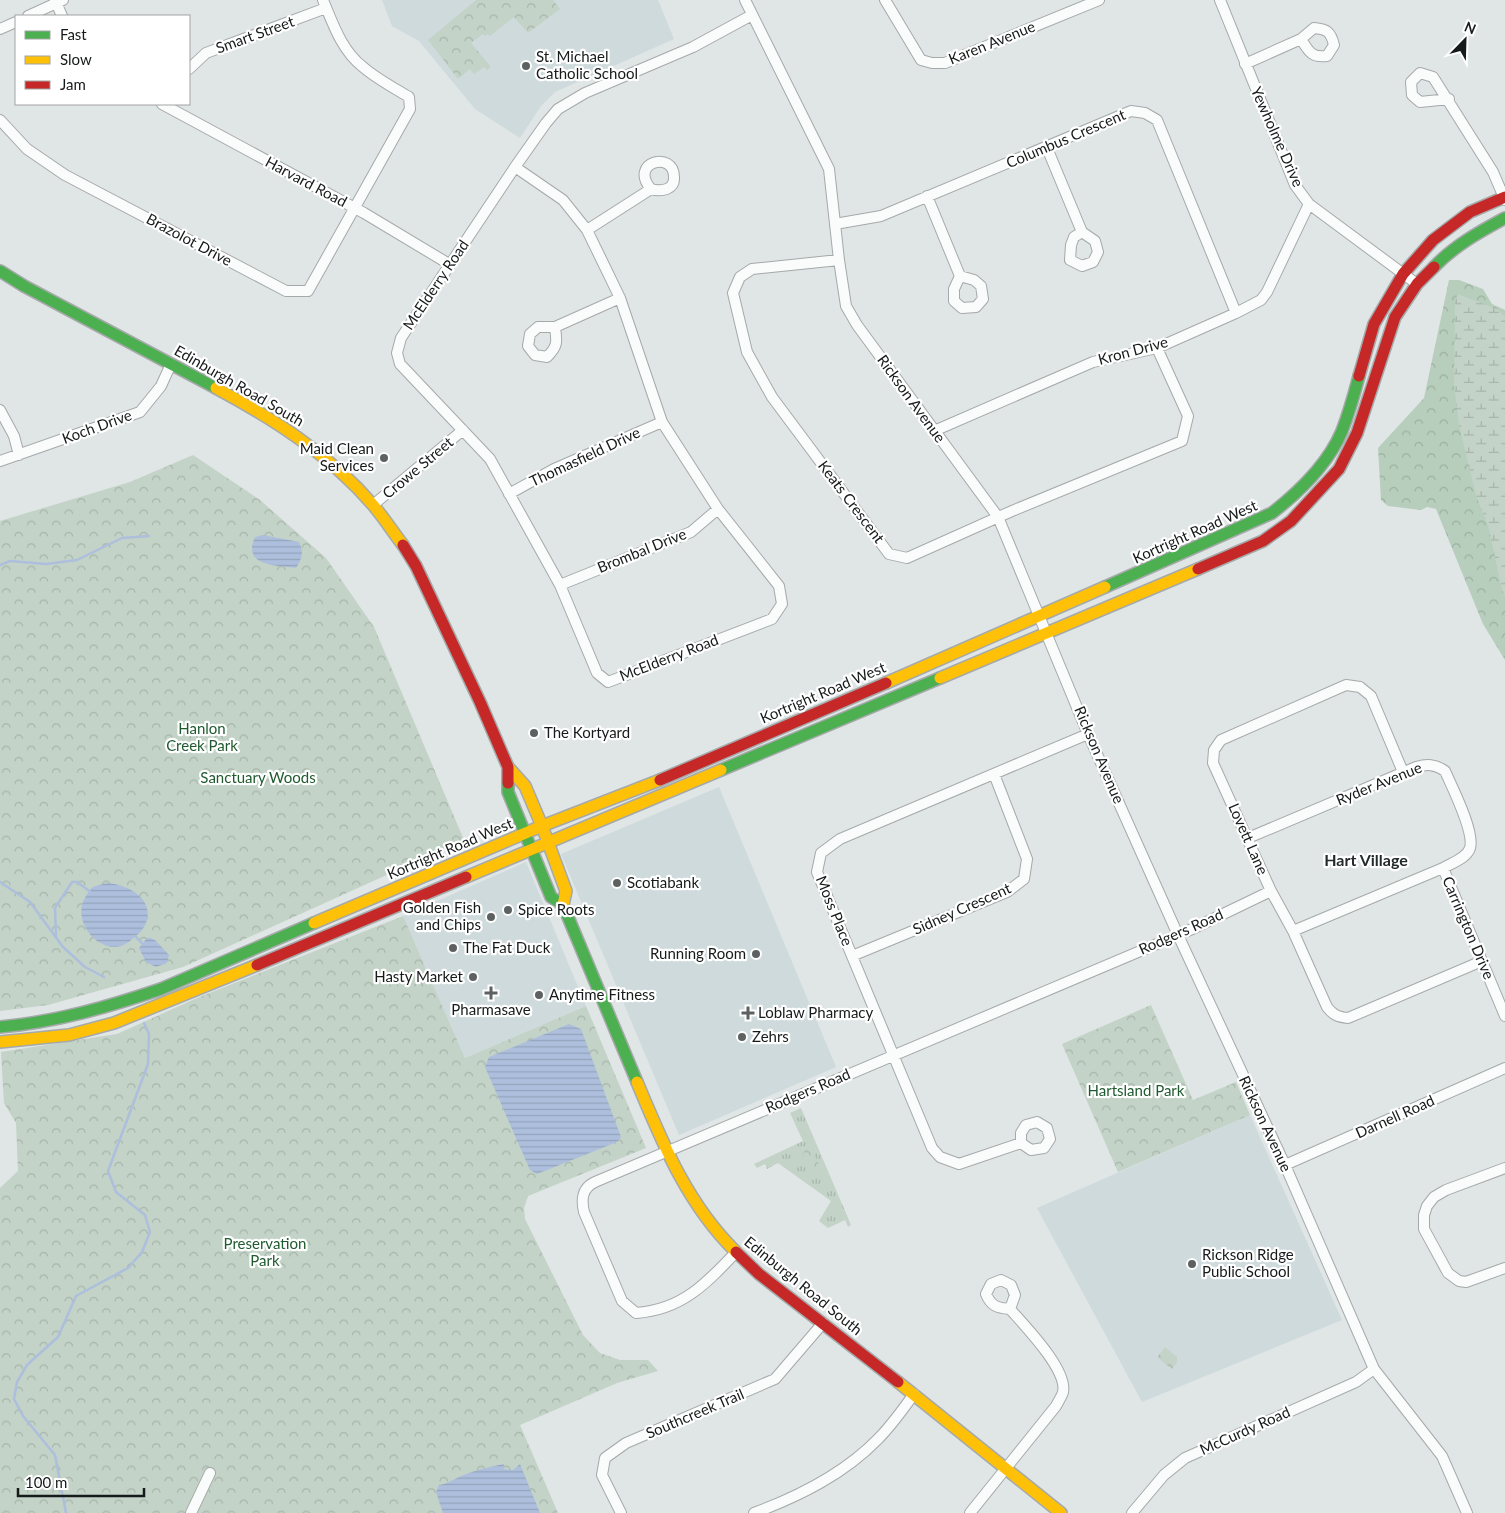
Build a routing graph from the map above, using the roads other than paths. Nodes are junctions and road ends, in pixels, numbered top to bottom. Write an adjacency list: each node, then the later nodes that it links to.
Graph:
1 (745, 0): 9 (street, Rickson Avenue)
2 (885, 0): 3 (street, Karen Avenue)
3 (1098, 0)
4 (1220, 0): 13 (street, Yewholme Drive)
5 (58, 1): 7 (street); 8 (street)
6 (325, 4): 14 (street, Smart Street); 24 (street)
7 (30, 15)
8 (62, 15)
9 (752, 15): 19 (street, McElderry Road); 26 (street, Rickson Avenue)
10 (15, 22): 11 (street)
11 (0, 29)
12 (1301, 40): 13 (street)
13 (1245, 64): 23 (street, Yewholme Drive)
14 (190, 68)
15 (1449, 100): 22 (street)
16 (166, 105): 24 (street, Harvard Road)
17 (0, 120): 24 (street, Brazolot Drive)
18 (1047, 148): 21 (street, Columbus Crescent); 28 (street); 36 (street, Columbus Crescent)
19 (515, 167): 27 (street, McElderry Road); 30 (street, McElderry Road)
20 (652, 189): 27 (street)
21 (927, 196): 26 (street, Columbus Crescent); 33 (street)
22 (1505, 199): 32 (street, Kortright Road West)
23 (1308, 204): 32 (street, Yewholme Drive); 36 (street, Kron Drive)
24 (355, 208): 30 (street, Harvard Road)
25 (1505, 218): 34 (street, Kortright Road West)
26 (835, 224): 29 (street, Rickson Avenue)
27 (587, 230): 35 (street, McElderry Road)
28 (1082, 232)
29 (839, 260): 43 (street, Rickson Avenue); 49 (street, Keats Crescent)
30 (450, 264): 42 (street, McElderry Road)
31 (0, 271): 39 (street, Edinburgh Road South)
32 (1403, 274): 34 (street, Yewholme Drive); 51 (street, Kortright Road West)
33 (960, 276)
34 (1417, 284): 52 (street, Kortright Road West)
35 (620, 298): 37 (street); 41 (street, McElderry Road)
36 (1236, 313): 38 (street, Kron Drive)
37 (555, 327)
38 (1157, 348): 43 (street, Kron Drive); 49 (street, Keats Crescent)
39 (171, 364): 44 (street, Koch Drive); 47 (street, Edinburgh Road South)
40 (0, 410): 44 (street)
41 (662, 422): 46 (street, Thomasfield Drive); 48 (street, McElderry Road)
42 (463, 430): 46 (street, McElderry Road); 47 (street, Crowe Street)
43 (934, 431): 49 (street, Rickson Avenue)
44 (20, 454): 45 (street, Koch Drive)
45 (0, 461)
46 (509, 494): 50 (street, McElderry Road)
47 (373, 505): 54 (street, Edinburgh Road South)
48 (718, 509): 50 (street, Brombal Drive); 50 (street, McElderry Road)
49 (998, 516): 51 (street, Rickson Avenue)
50 (560, 585)
51 (1040, 616): 52 (street, Rickson Avenue); 57 (street, Kortright Road West)
52 (1048, 633): 53 (street, Rickson Avenue); 60 (street, Kortright Road West)
53 (1088, 734): 56 (street, Moss Place); 66 (street, Rickson Avenue)
54 (508, 768): 57 (street, Edinburgh Road South); 58 (street, Edinburgh Road South)
55 (1403, 772): 59 (street, Ryder Avenue); 59 (street, Lovett Lane); 62 (street, Ryder Avenue)
56 (994, 774): 67 (street, Sidney Crescent); 67 (street, Moss Place)
57 (542, 826): 58 (street, Kortright Road West); 60 (street, Edinburgh Road South)
58 (526, 833): 61 (street, Edinburgh Road South); 70 (street, Kortright Road West)
59 (1248, 838): 63 (street, Lovett Lane)
60 (548, 843): 61 (street, Kortright Road West); 64 (street, Edinburgh Road South)
61 (532, 850): 64 (street, Edinburgh Road South); 71 (street, Kortright Road West)
62 (1443, 868): 65 (street, Ryder Avenue); 68 (street, Carrington Drive)
63 (1271, 891): 65 (street, Lovett Lane); 66 (street, Rodgers Road)
64 (563, 904): 75 (street, Edinburgh Road South)
65 (1293, 931): 68 (street, Lovett Lane)
66 (1178, 935): 72 (street, Rodgers Road); 76 (street, Rickson Avenue)
67 (852, 956): 72 (street, Moss Place)
68 (1482, 962): 69 (street, Carrington Drive)
69 (1505, 1016)
70 (0, 1027)
71 (0, 1042)
72 (894, 1055): 74 (street, Moss Place); 75 (street, Rodgers Road)
73 (1505, 1068): 76 (street, Darnell Road)
74 (1021, 1143)
75 (666, 1152): 78 (street, Edinburgh Road South); 78 (street, Rodgers Road)
76 (1285, 1165): 82 (street, Rickson Avenue)
77 (1505, 1168): 79 (street)
78 (736, 1252): 81 (street, Edinburgh Road South)
79 (1505, 1268)
80 (1010, 1309): 84 (street)
81 (823, 1324): 83 (street, Edinburgh Road South); 87 (street, Southcreek Trail)
82 (1374, 1369): 91 (street, McCurdy Road); 92 (street, Rickson Avenue)
83 (914, 1394): 84 (street, Edinburgh Road South); 88 (street)
84 (1006, 1469): 89 (street); 90 (street, Edinburgh Road South)
85 (210, 1473): 86 (street)
86 (191, 1513)
87 (621, 1513)
88 (754, 1513)
89 (970, 1513)
90 (1061, 1513)
91 (1132, 1513)
92 (1467, 1513)

